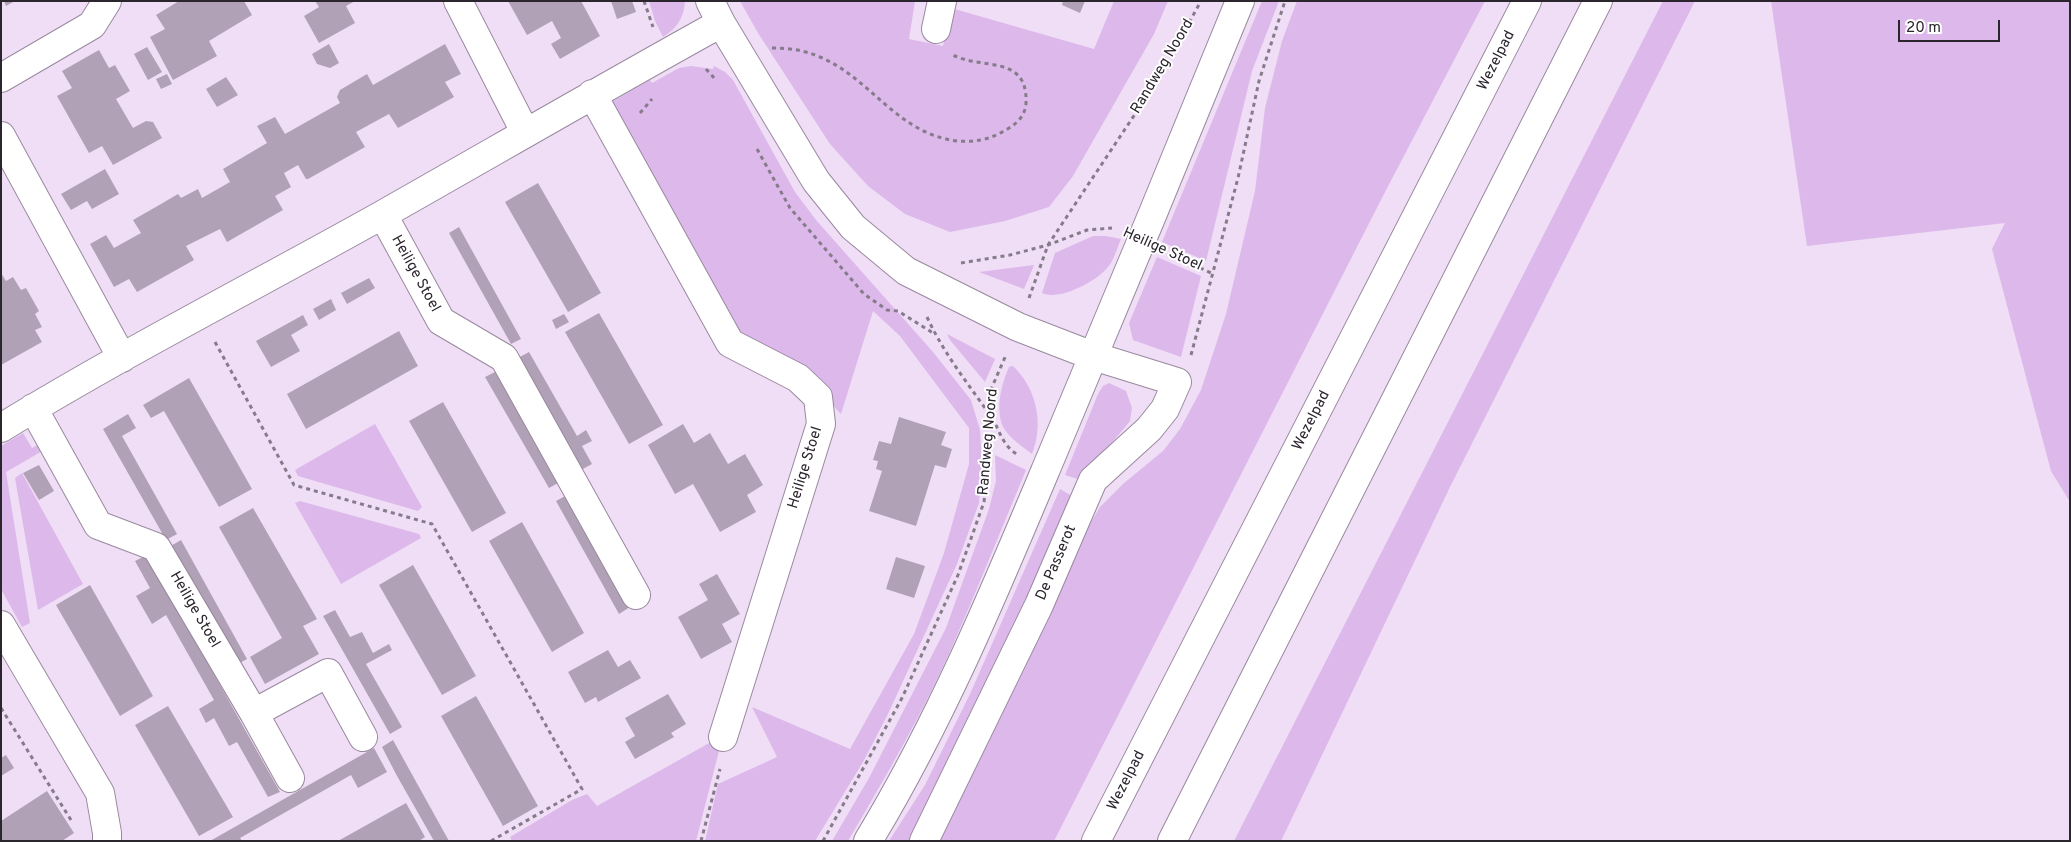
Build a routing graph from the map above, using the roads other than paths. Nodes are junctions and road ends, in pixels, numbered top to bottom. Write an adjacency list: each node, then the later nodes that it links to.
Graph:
1 (107, 1): 9 (main road)
2 (458, 1): 11 (main road)
3 (942, 1): 8 (main road)
4 (1240, 1): 14 (main road)
5 (1527, 1): 27 (main road, Wezelpad)
6 (1598, 1): 28 (main road)
7 (716, 12): 10 (main road); 14 (main road)
8 (936, 29)
9 (1, 78)
10 (592, 94): 11 (main road); 22 (main road, Heilige Stoel)
11 (525, 132): 13 (main road)
12 (1, 136): 15 (main road)
13 (383, 214): 15 (main road); 18 (main road, Heilige Stoel)
14 (1093, 356): 25 (main road); 26 (main road, De Passerot)
15 (122, 358): 16 (main road)
16 (33, 408): 17 (main road); 20 (main road, Heilige Stoel)
17 (1, 428)
18 (636, 595)
19 (1, 625): 24 (main road)
20 (254, 713): 21 (main road); 23 (main road, Heilige Stoel)
21 (363, 736)
22 (723, 736)
23 (290, 778)
24 (107, 841)
25 (868, 841)
26 (924, 841)
27 (1096, 841)
28 (1172, 841)

